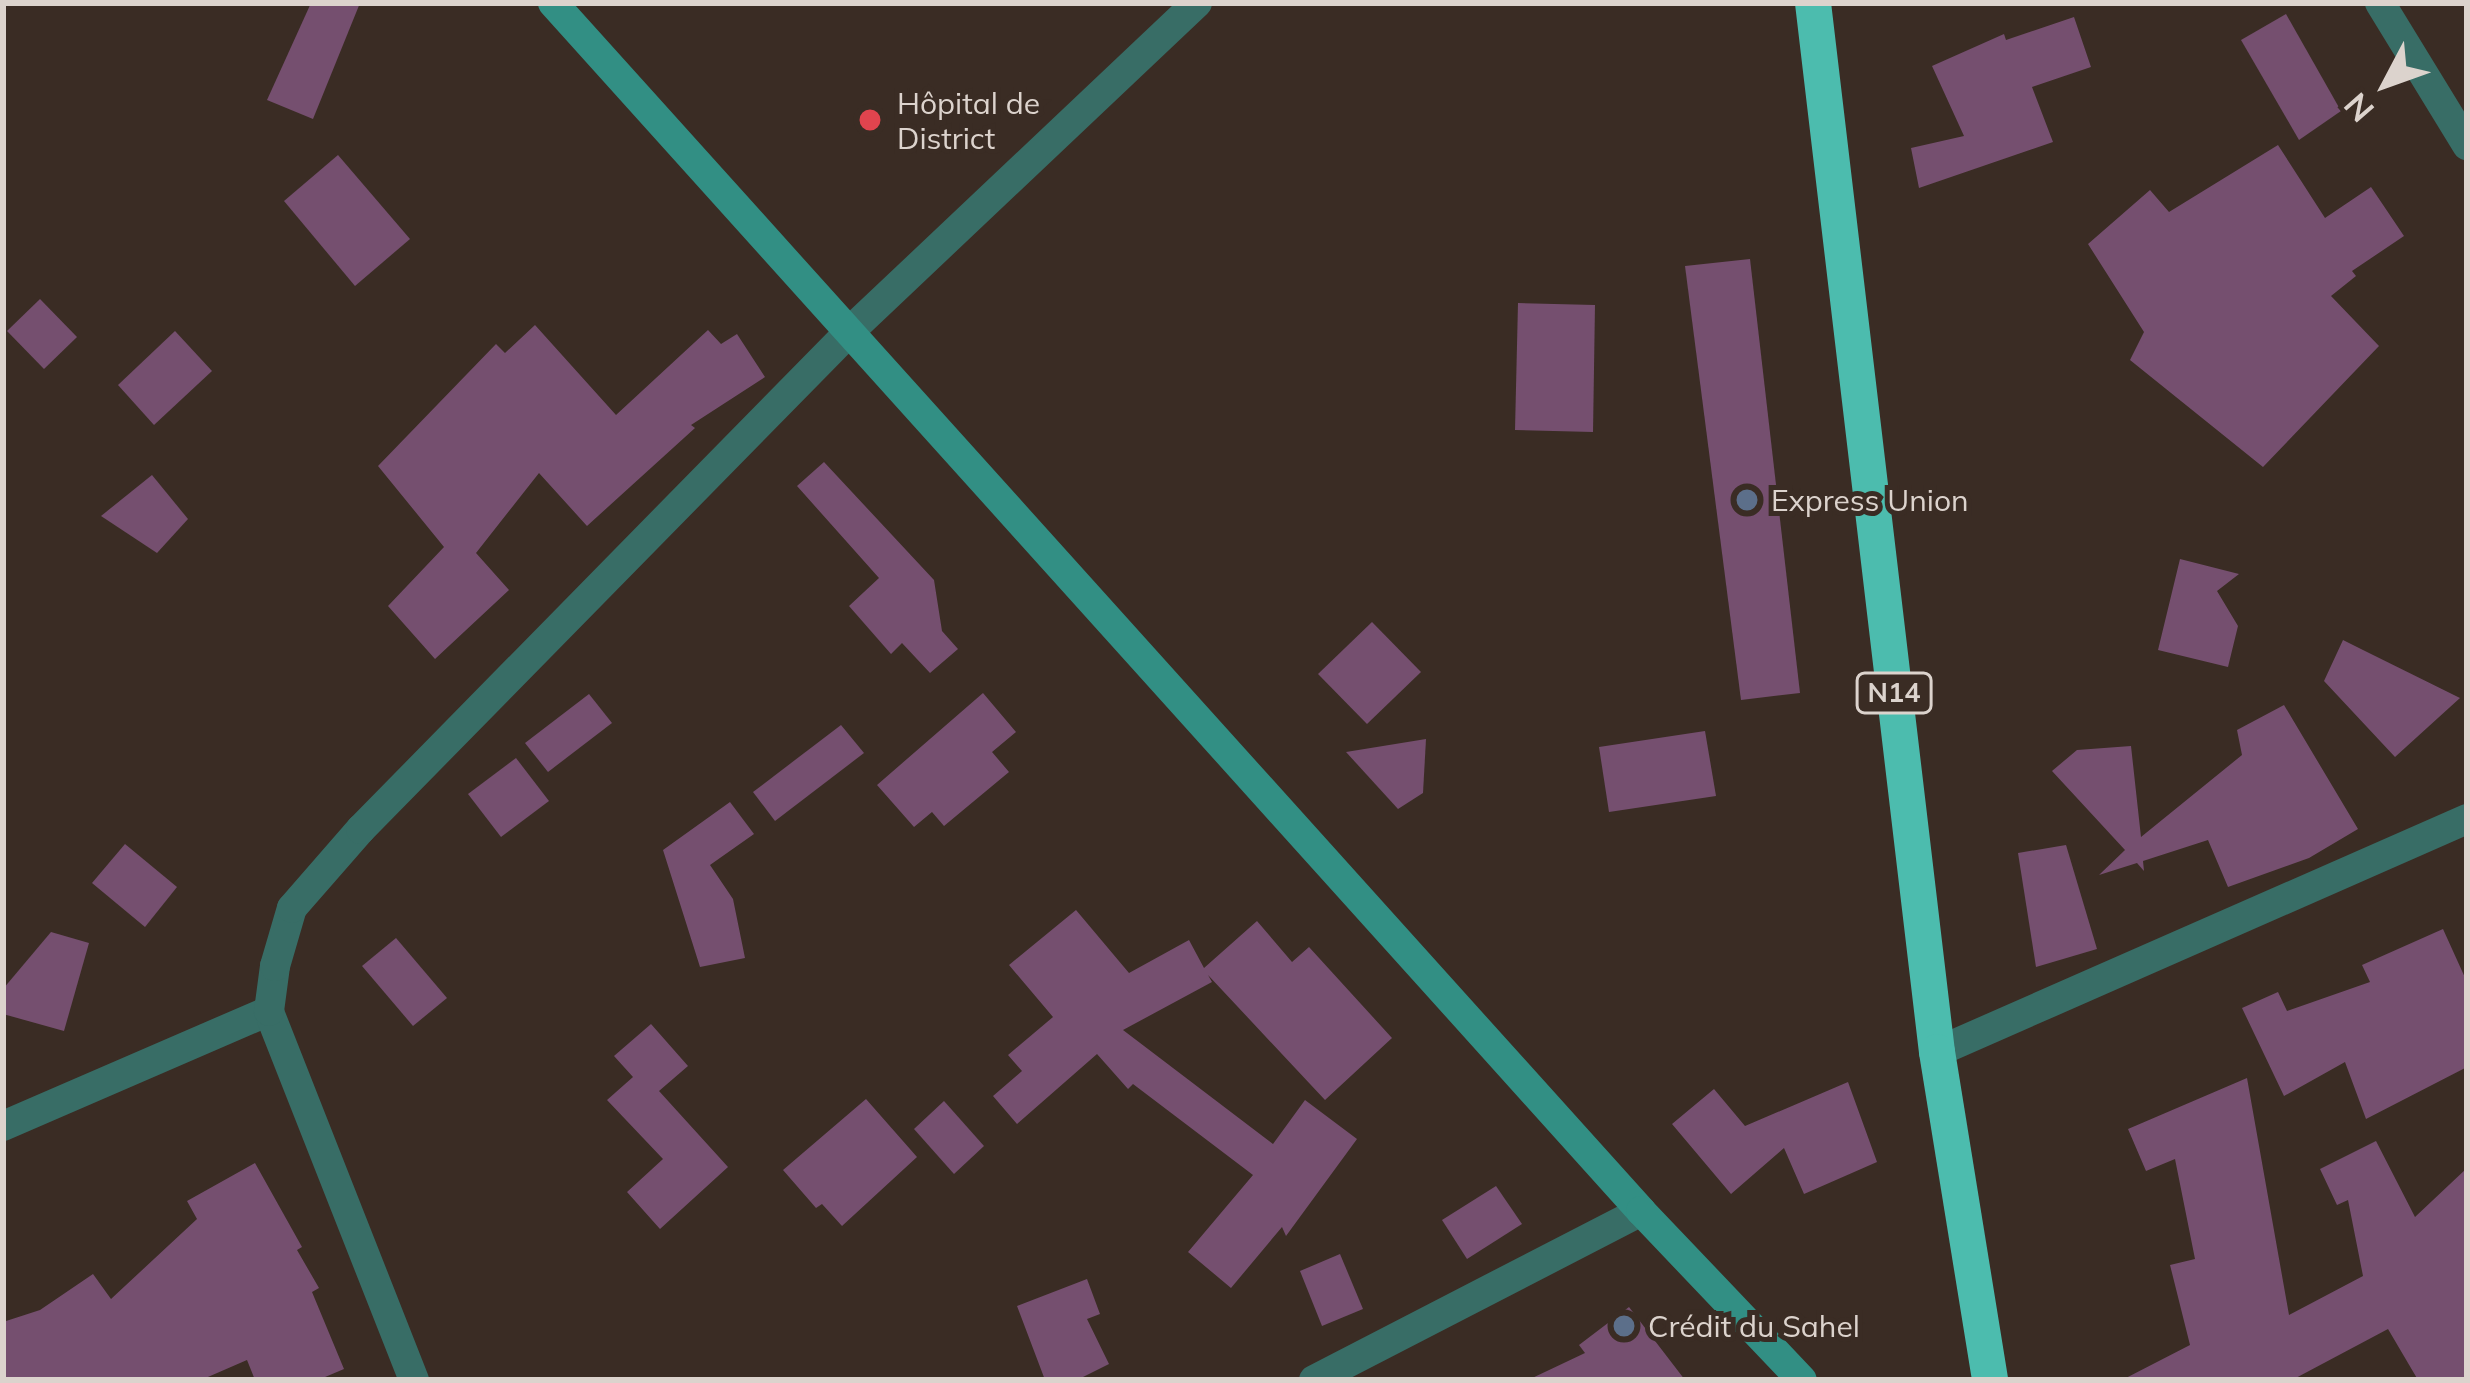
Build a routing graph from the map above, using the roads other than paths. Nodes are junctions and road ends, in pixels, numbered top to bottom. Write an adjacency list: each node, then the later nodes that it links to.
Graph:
1 (553, 3): 6 (street)
2 (1197, 3): 6 (street)
3 (1813, 3): 9 (highway, N14)
4 (2380, 3): 5 (street)
5 (2467, 145)
6 (849, 332): 8 (street); 11 (street)
7 (2467, 819): 9 (street)
8 (269, 1011): 10 (street); 12 (street)
9 (1937, 1052): 15 (highway, N14)
10 (3, 1126)
11 (1641, 1210): 13 (street); 14 (street)
12 (414, 1380)
13 (1315, 1380)
14 (1802, 1380)
15 (1990, 1380)

